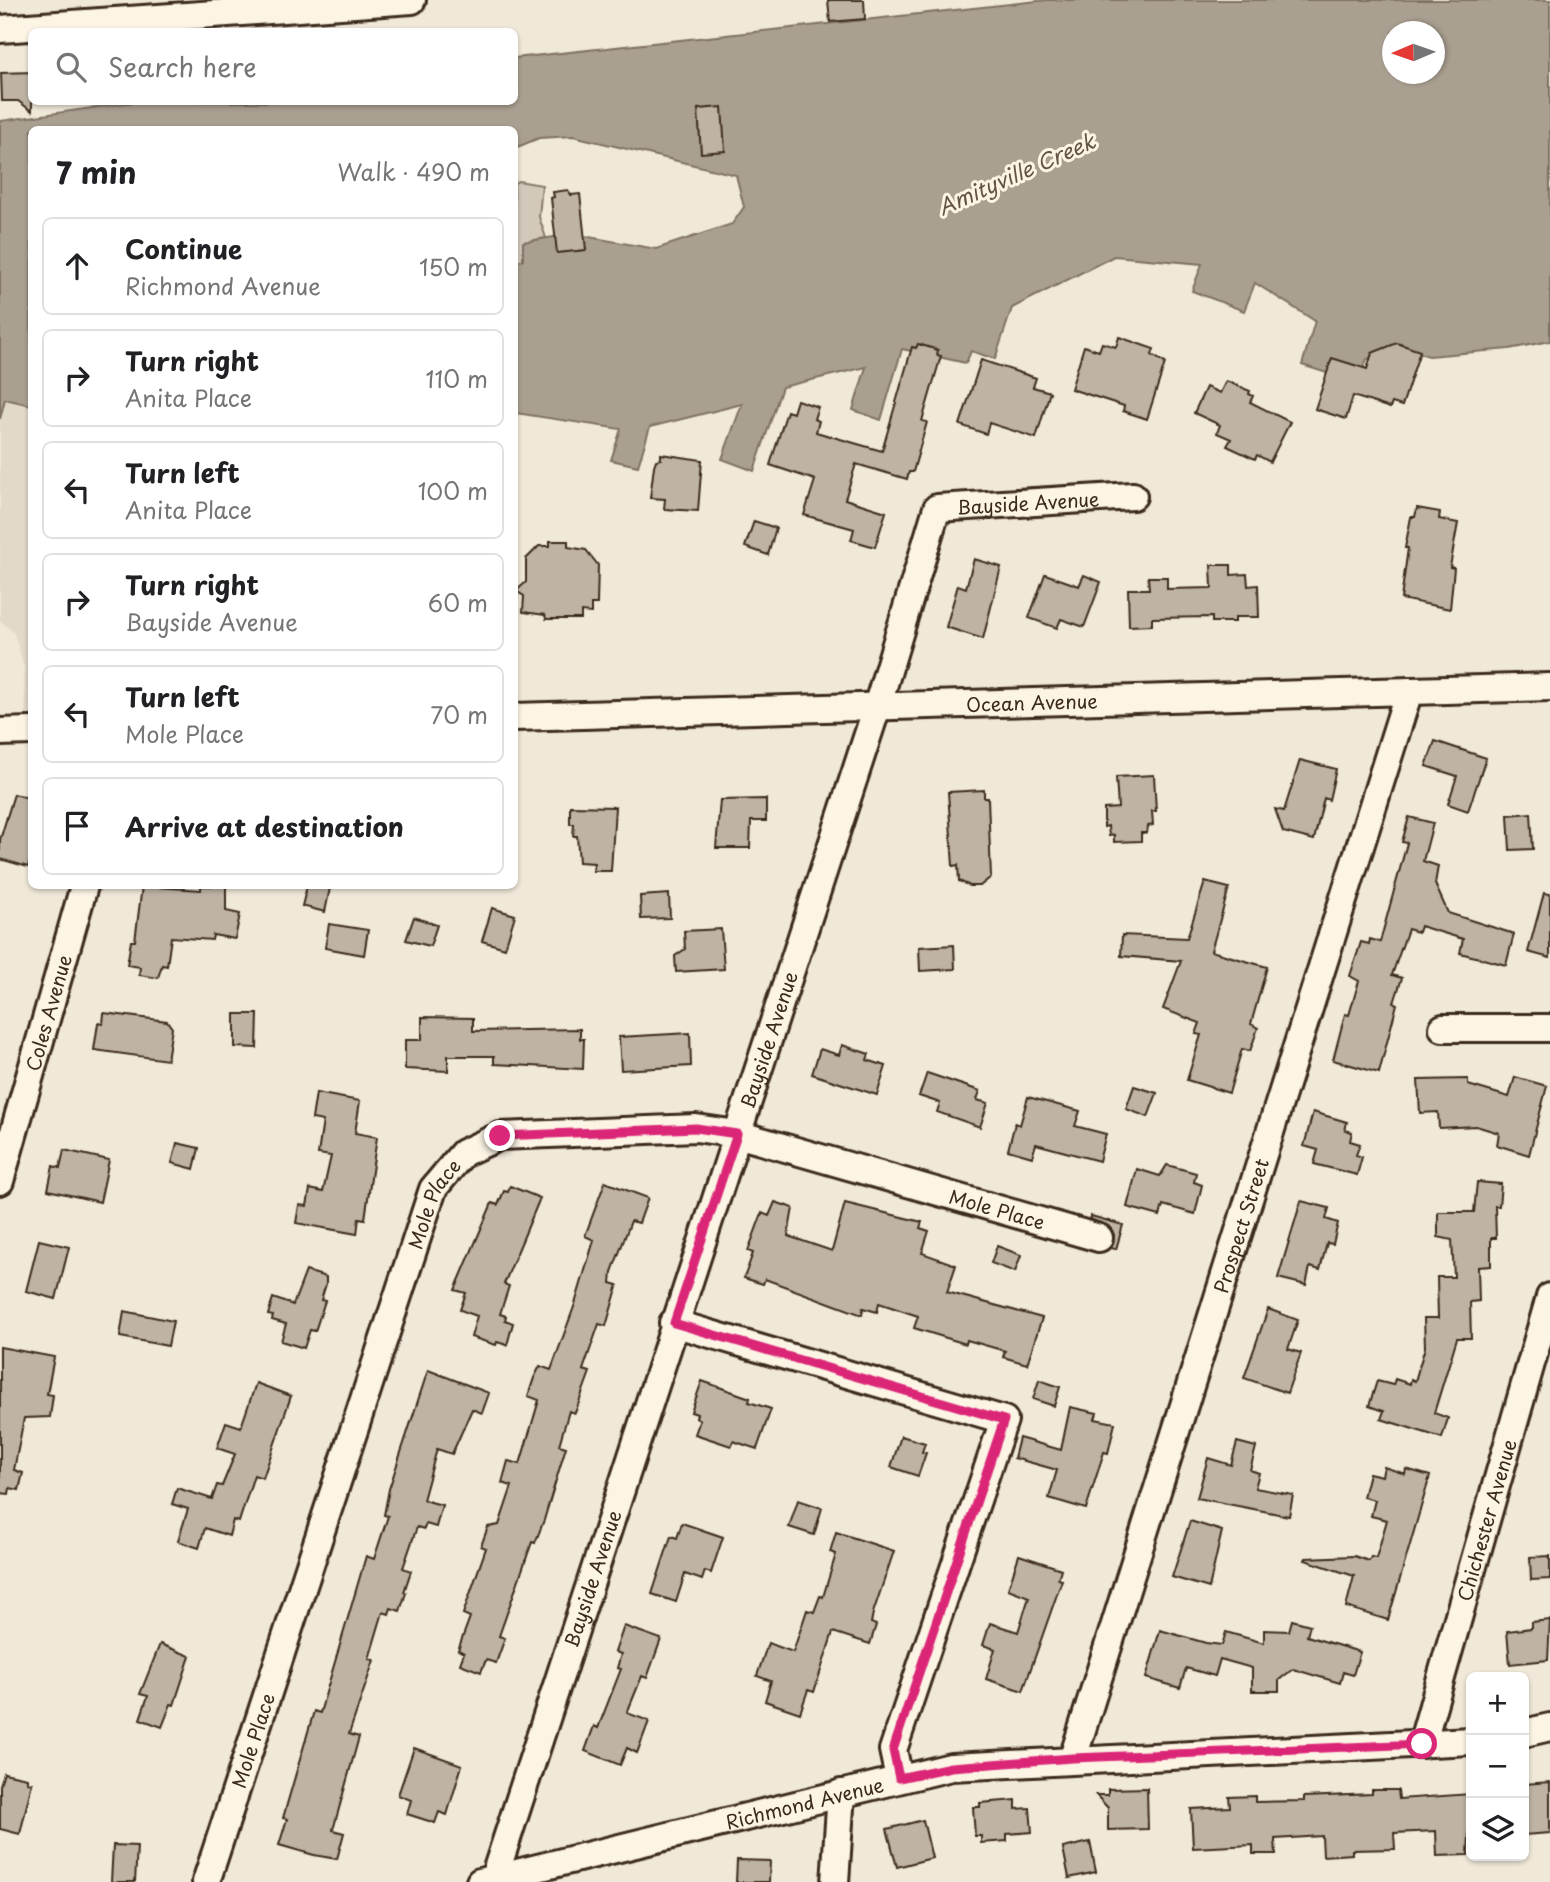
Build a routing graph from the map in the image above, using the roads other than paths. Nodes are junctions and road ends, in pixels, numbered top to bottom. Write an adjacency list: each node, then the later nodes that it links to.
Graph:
1 (412, 0): 2 (street)
2 (0, 29)
3 (1133, 496): 6 (street, Bayside Avenue)
4 (1550, 687): 5 (street, Ocean Avenue)
5 (1409, 691): 6 (street, Ocean Avenue); 22 (street, Prospect Street)
6 (877, 707): 7 (street, Ocean Avenue); 13 (street, Bayside Avenue)
7 (518, 717)
8 (28, 731): 9 (street)
9 (0, 732)
10 (84, 889): 14 (street, Coles Avenue)
11 (1443, 1028): 12 (street)
12 (1550, 1028)
13 (737, 1134): 15 (street, Mole Place); 17 (street, Bayside Avenue); 26 (street, Mole Place)
14 (0, 1181)
15 (1099, 1238)
16 (1550, 1297): 21 (street, Chichester Avenue)
17 (674, 1323): 23 (street); 25 (street, Bayside Avenue)
18 (1550, 1727): 19 (street)
19 (1529, 1732)
20 (1466, 1741): 21 (street, Richmond Avenue)
21 (1422, 1744): 22 (street, Richmond Avenue)
22 (1073, 1758): 23 (street, Richmond Avenue)
23 (899, 1778): 24 (street, Richmond Avenue)
24 (841, 1793): 25 (street, Richmond Avenue); 27 (street)
25 (486, 1880)
26 (206, 1882)
27 (835, 1882)

